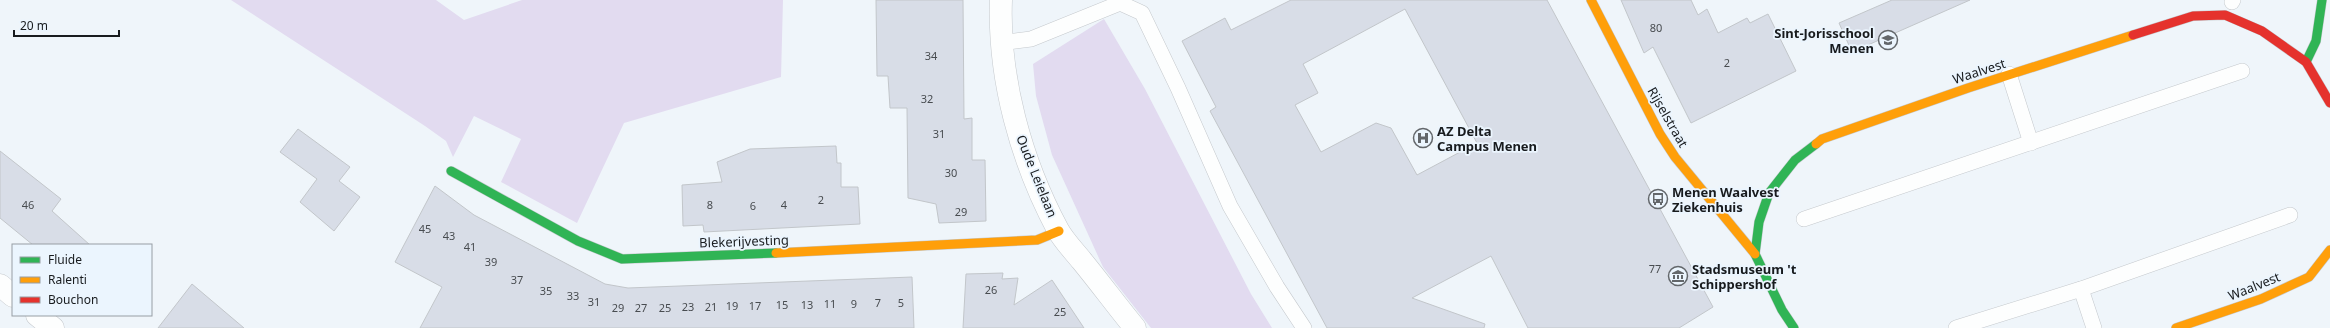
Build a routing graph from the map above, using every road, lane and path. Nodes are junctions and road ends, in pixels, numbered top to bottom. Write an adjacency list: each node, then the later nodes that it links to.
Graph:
1 (1001, 0): 5 (street, Oude Leielaan)
2 (1591, 0): 16 (street, Rijselstraat)
3 (2322, 0): 6 (street)
4 (2231, 4): 6 (street, Waalvest); 8 (street, Waalvest)
5 (1000, 42): 14 (street, Oude Leielaan); 23 (lane)
6 (2306, 62): 9 (street, Waalvest)
7 (2242, 71): 10 (lane)
8 (2009, 74): 10 (lane); 16 (street, Waalvest)
9 (2330, 103)
10 (2031, 143): 13 (lane)
11 (451, 171): 14 (street, Blekerijvesting)
12 (2290, 215): 18 (lane)
13 (1804, 219)
14 (1059, 231): 22 (street, Oude Leielaan)
15 (2330, 250): 27 (street, Waalvest)
16 (1756, 254): 24 (street)
17 (0, 285): 19 (street)
18 (2081, 289): 25 (lane); 26 (lane)
19 (12, 295)
20 (38, 316): 21 (street)
21 (54, 328)
22 (1135, 328)
23 (1304, 328)
24 (1794, 328)
25 (1956, 328)
26 (2094, 328)
27 (2176, 328)

